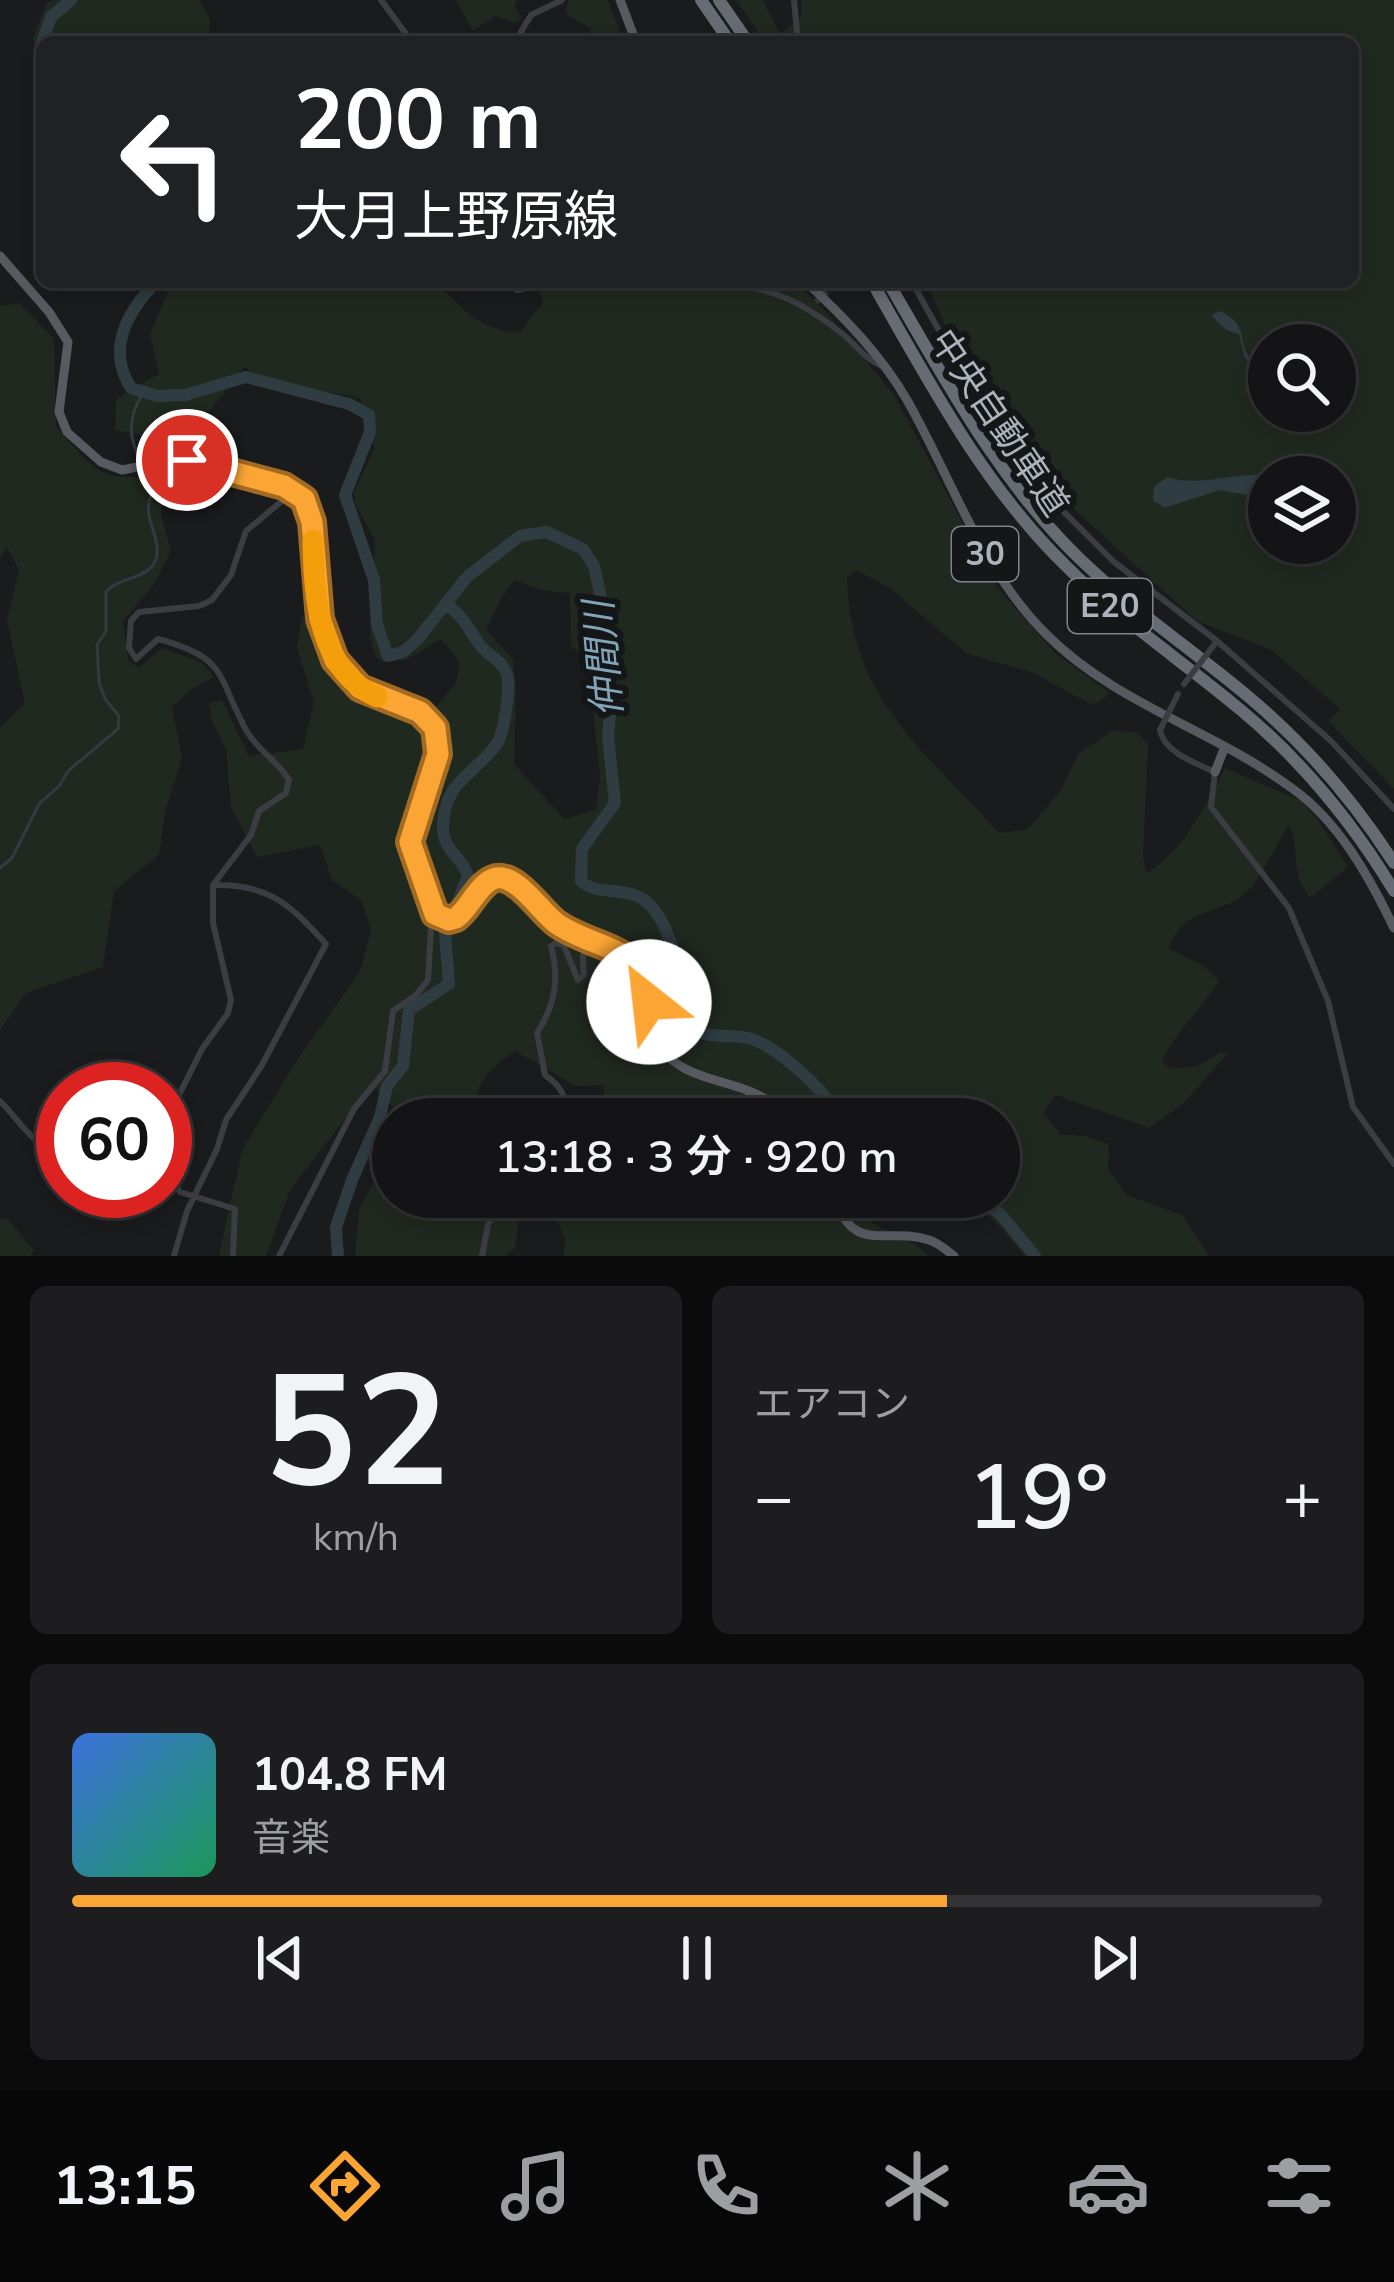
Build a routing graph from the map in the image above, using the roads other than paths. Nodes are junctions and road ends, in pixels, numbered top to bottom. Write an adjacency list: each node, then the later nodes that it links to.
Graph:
1 (382, 0): 7 (street)
2 (562, 0): 8 (street)
3 (620, 0): 9 (main road)
4 (700, 0): 10 (highway)
5 (719, 0): 11 (highway)
6 (794, 0): 12 (street)
7 (408, 36)
8 (519, 36)
9 (634, 36)
10 (726, 36)
11 (744, 36)
12 (797, 36)
13 (0, 256): 20 (main road)
14 (753, 288): 19 (street)
15 (812, 288): 19 (main road, 30)
16 (875, 288): 27 (highway, 中央自動車道 / E20)
17 (892, 288): 25 (highway, 中央自動車道 / E20)
18 (915, 288): 21 (street)
19 (885, 368): 22 (main road, 30)
20 (294, 491): 26 (street); 28 (main road)
21 (1216, 643): 23 (street, bridge); 24 (street)
22 (1224, 749): 23 (main road); 29 (main road, 30)
23 (1215, 772): 36 (street)
24 (1394, 809)
25 (1394, 862)
26 (213, 885): 31 (street); 37 (street)
27 (1394, 891)
28 (438, 914): 30 (main road); 42 (street)
29 (1394, 928)
30 (612, 950): 32 (street); 33 (main road)
31 (192, 1069)
32 (565, 1098)
33 (762, 1098)
34 (0, 1101): 35 (street)
35 (36, 1143)
36 (1394, 1164)
37 (194, 1197): 40 (street); 41 (street)
38 (492, 1218): 43 (street)
39 (842, 1218): 44 (main road)
40 (175, 1256)
41 (233, 1256)
42 (279, 1256)
43 (482, 1256)
44 (954, 1256)

